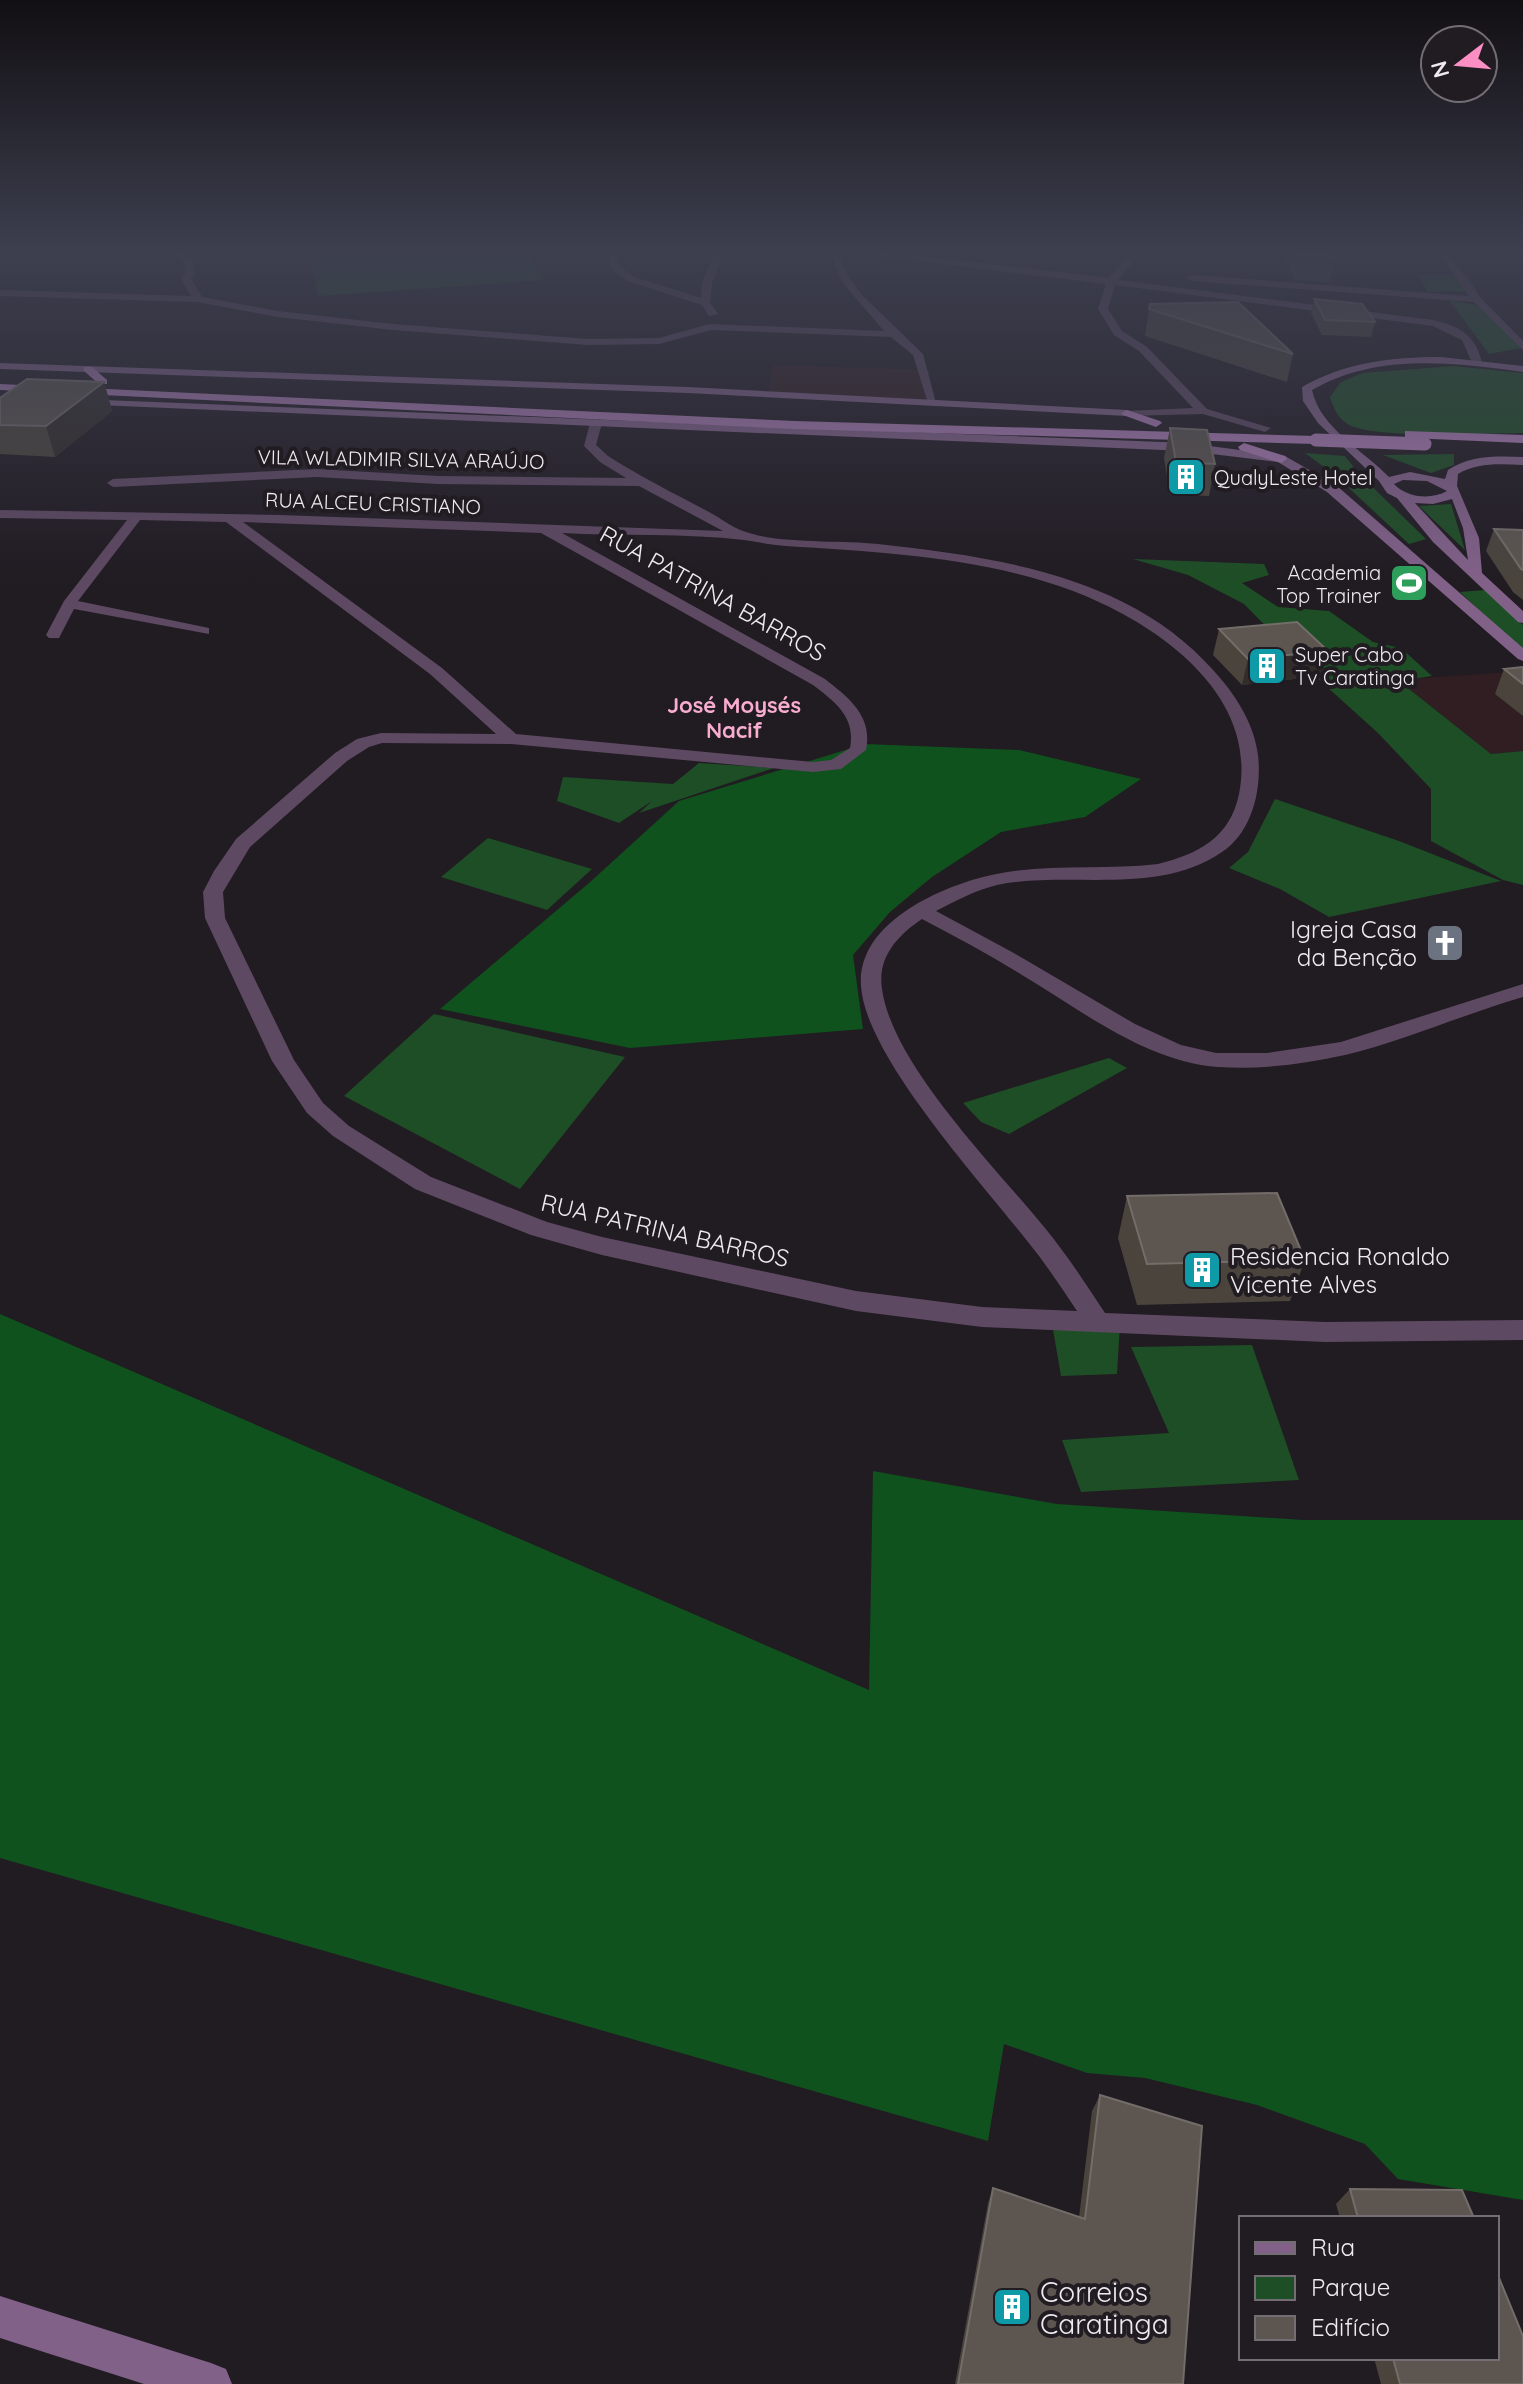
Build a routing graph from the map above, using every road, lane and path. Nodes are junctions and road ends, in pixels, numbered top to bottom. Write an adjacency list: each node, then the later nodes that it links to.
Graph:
1 (920, 359): 13 (street)
2 (1152, 359): 16 (street)
3 (1476, 359): 4 (street)
4 (1477, 363): 7 (main road); 24 (main road)
5 (0, 366): 6 (main road)
6 (88, 369): 9 (highway); 13 (main road)
7 (1523, 369)
8 (0, 378): 9 (highway)
9 (103, 382): 15 (highway)
10 (0, 387): 11 (highway)
11 (72, 390): 14 (highway); 22 (highway)
12 (0, 399): 14 (main road)
13 (932, 401): 17 (main road)
14 (91, 402): 19 (main road)
15 (724, 408)
16 (1203, 411): 17 (street); 21 (street)
17 (1127, 413): 20 (highway)
18 (878, 414): 20 (highway)
19 (596, 423): 26 (main road); 29 (street)
20 (1156, 423): 21 (highway)
21 (1265, 428): 23 (highway)
22 (1199, 436): 25 (highway, bridge); 26 (highway)
23 (1523, 439)
24 (1353, 447): 28 (main road); 31 (main road)
25 (1523, 448)
26 (1281, 459): 39 (main road)
27 (1523, 461): 32 (main road)
28 (1424, 477): 31 (main road); 32 (main road)
29 (641, 482): 30 (street, VILA WLADIMIR SILVA ARAÚJO); 38 (street)
30 (113, 483)
31 (1387, 483): 33 (main road)
32 (1452, 489): 33 (main road); 40 (main road)
33 (1401, 495): 39 (main road)
34 (0, 514): 35 (street, RUA ALCEU CRISTIANO)
35 (136, 517): 36 (street, RUA ALCEU CRISTIANO); 41 (street)
36 (230, 519): 37 (street, RUA ALCEU CRISTIANO); 46 (street)
37 (542, 528): 38 (street, RUA ALCEU CRISTIANO); 46 (street, RUA PATRINA BARROS)
38 (745, 536): 47 (street, RUA ALCEU CRISTIANO)
39 (1418, 543): 40 (main road); 45 (main road)
40 (1475, 573): 42 (main road)
41 (69, 604): 43 (street); 44 (street)
42 (1523, 619)
43 (204, 631)
44 (54, 635)
45 (1523, 656)
46 (511, 739): 49 (street, RUA PATRINA BARROS)
47 (921, 911): 48 (street); 49 (street, RUA ALCEU CRISTIANO)
48 (1523, 990)
49 (1097, 1322): 50 (street, RUA PATRINA BARROS)
50 (1523, 1330)
51 (0, 2317): 52 (main road)
52 (211, 2384)

